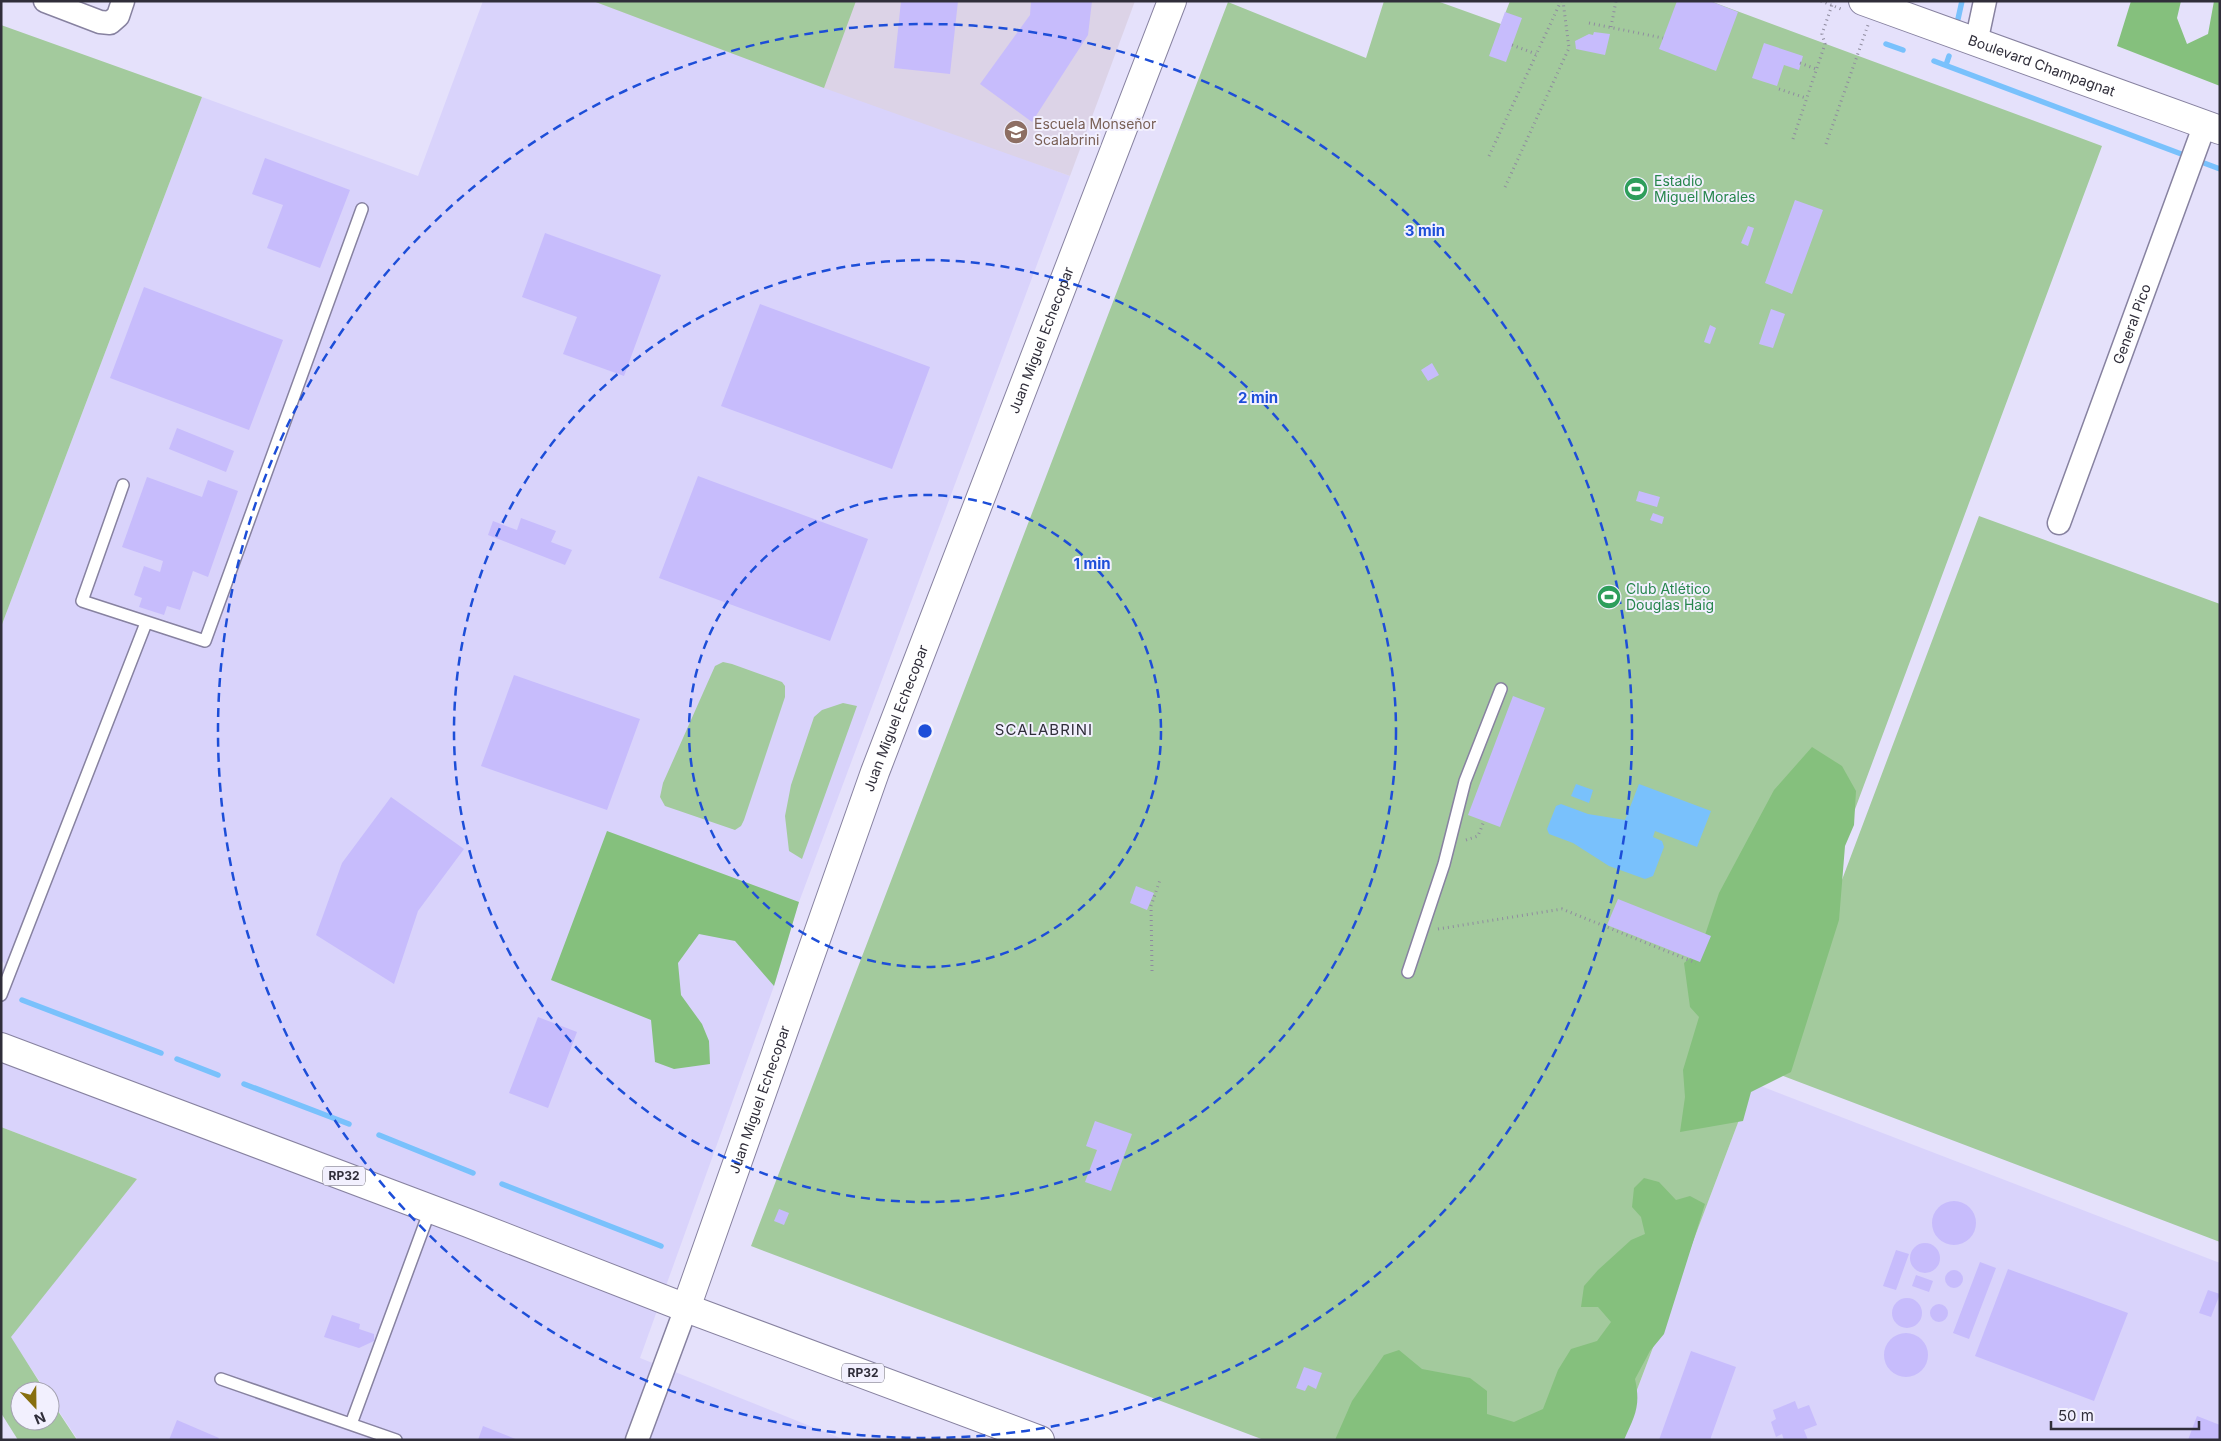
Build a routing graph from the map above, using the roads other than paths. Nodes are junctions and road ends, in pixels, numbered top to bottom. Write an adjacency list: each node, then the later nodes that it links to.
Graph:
1 (45, 1): 2 (street)
2 (123, 1)
3 (1172, 1): 17 (main road, Juan Miguel Echecopar)
4 (1985, 1): 6 (street)
5 (1869, 4): 6 (main road, Boulevard Champagnat)
6 (1976, 44): 7 (main road, Boulevard Champagnat)
7 (2212, 127): 10 (street, General Pico)
8 (362, 209): 11 (lane)
9 (122, 485): 11 (lane)
10 (2059, 523)
11 (146, 623): 14 (lane)
12 (1501, 688): 13 (lane)
13 (1408, 972)
14 (1, 996)
15 (1, 1047): 16 (main road, RP32)
16 (430, 1210): 17 (main road, RP32); 19 (lane)
17 (686, 1308): 21 (street, Juan Miguel Echecopar); 22 (main road, RP32)
18 (221, 1379): 19 (lane)
19 (351, 1424): 20 (lane)
20 (396, 1440)
21 (637, 1440)
22 (1040, 1440)

